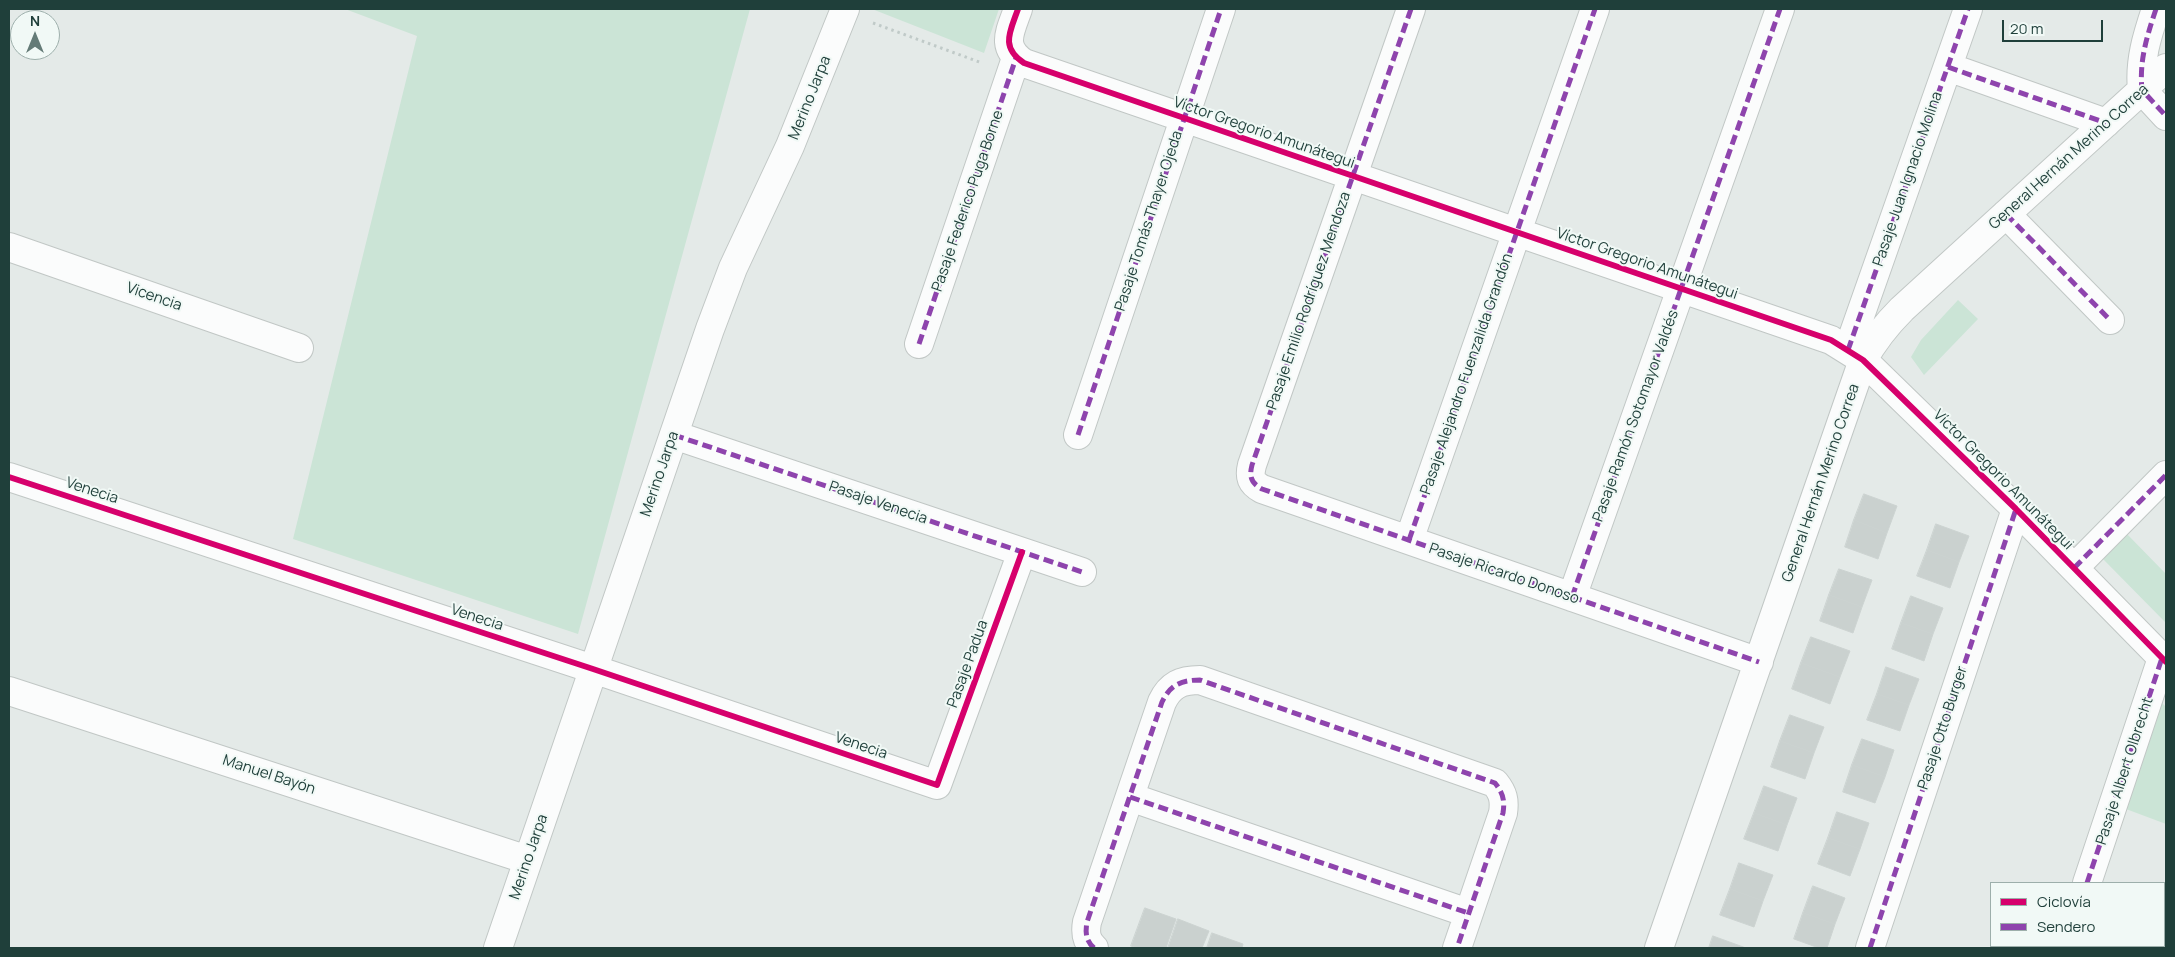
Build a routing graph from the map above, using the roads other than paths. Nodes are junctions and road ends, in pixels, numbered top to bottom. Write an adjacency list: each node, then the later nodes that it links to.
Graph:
1 (1018, 9): 9 (street)
2 (1221, 9): 14 (street, Pasaje Tomás Thayer Ojeda)
3 (1411, 9): 16 (street, Pasaje Emilio Rodríguez Mendoza)
4 (1595, 9): 18 (street, Pasaje Alejandro Fuenzalida Grandón)
5 (1780, 9): 20 (street, Pasaje Ramón Sotomayor Valdés)
6 (1968, 9): 10 (street, Pasaje Juan Ignacio Molina)
7 (2156, 9): 12 (street)
8 (845, 11): 25 (street, Merino Jarpa)
9 (1014, 66): 14 (street, Víctor Gregorio Amunátegui); 22 (street, Pasaje Federico Puga Borne)
10 (1948, 67): 15 (street); 24 (street, Pasaje Juan Ignacio Molina)
11 (2166, 68): 12 (street, General Hernán Merino Correa)
12 (2142, 90): 13 (street); 15 (street, General Hernán Merino Correa)
13 (2166, 116)
14 (1183, 118): 16 (street, Víctor Gregorio Amunátegui); 26 (street, Pasaje Tomás Thayer Ojeda)
15 (2106, 123): 17 (street, General Hernán Merino Correa)
16 (1353, 176): 18 (street, Víctor Gregorio Amunátegui); 29 (street, Pasaje Emilio Rodríguez Mendoza)
17 (2006, 214): 21 (street); 24 (street, General Hernán Merino Correa)
18 (1517, 232): 20 (street, Víctor Gregorio Amunátegui); 31 (street, Pasaje Alejandro Fuenzalida Grandón)
19 (9, 247): 23 (street, Vicencia)
20 (1682, 288): 24 (street, Víctor Gregorio Amunátegui); 35 (street, Pasaje Ramón Sotomayor Valdés)
21 (2110, 320)
22 (919, 344)
23 (299, 348)
24 (1856, 355): 30 (street, Víctor Gregorio Amunátegui); 37 (street, General Hernán Merino Correa)
25 (674, 435): 32 (street, Pasaje Venecia); 38 (street, Merino Jarpa)
26 (1078, 435)
27 (2166, 475): 33 (street)
28 (9, 477): 38 (street, Venecia)
29 (1252, 481): 31 (street, Pasaje Ricardo Donoso)
30 (2016, 509): 33 (street, Víctor Gregorio Amunátegui); 49 (street, Pasaje Otto Burger)
31 (1409, 540): 35 (street, Pasaje Ricardo Donoso)
32 (1022, 552): 34 (street, Pasaje Venecia); 40 (street, Pasaje Padua)
33 (2074, 568): 36 (street, Víctor Gregorio Amunátegui)
34 (1082, 572)
35 (1572, 597): 37 (street, Pasaje Ricardo Donoso)
36 (2164, 660): 43 (street, Pasaje Albert Olbrecht)
37 (1759, 662): 48 (street, General Hernán Merino Correa)
38 (593, 669): 40 (street, Venecia); 42 (street, Merino Jarpa)
39 (9, 691): 42 (street, Manuel Bayón)
40 (937, 785)
41 (1130, 797): 44 (street); 44 (street); 46 (street)
42 (528, 860): 45 (street, Merino Jarpa)
43 (2087, 882)
44 (1468, 913): 47 (street)
45 (508, 942)
46 (1094, 948)
47 (1456, 948)
48 (1660, 948)
49 (1870, 948)

